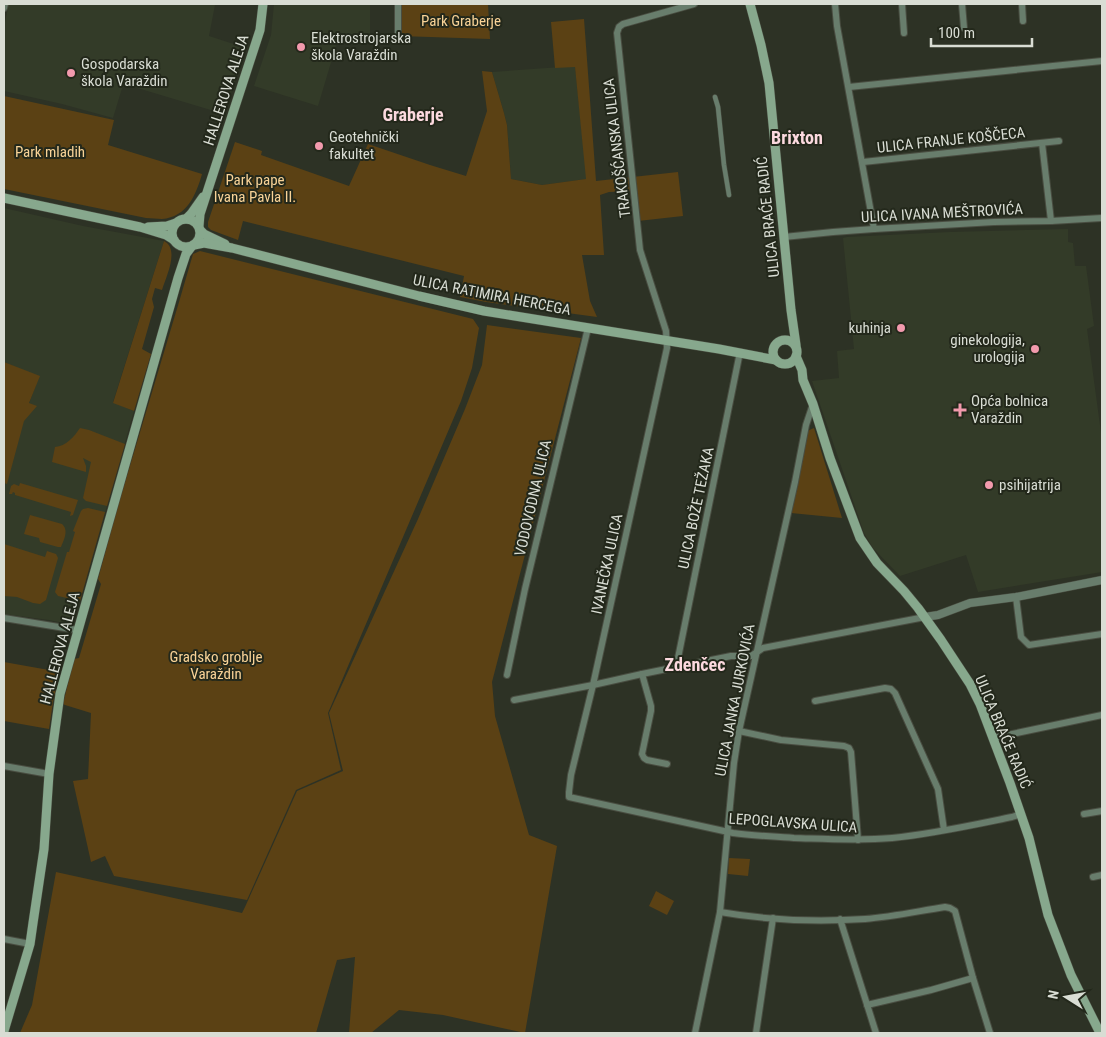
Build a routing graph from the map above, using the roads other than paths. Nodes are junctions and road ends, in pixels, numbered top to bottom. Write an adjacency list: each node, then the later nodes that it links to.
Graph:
1 (5, 4): 10 (street)
2 (263, 4): 21 (main road, HALLEROVA ALEJA)
3 (398, 4): 14 (street)
4 (694, 4): 38 (street, TRAKOŠĆANSKA ULICA)
5 (750, 4): 31 (main road, ULICA BRAĆE RADIĆ)
6 (835, 4): 16 (street)
7 (902, 4): 13 (street)
8 (962, 4): 12 (street)
9 (1022, 4): 11 (street)
10 (4, 8)
11 (1023, 21)
12 (964, 28)
13 (904, 33)
14 (398, 40)
15 (1102, 60): 16 (street)
16 (849, 87): 20 (street)
17 (715, 97): 22 (street)
18 (1059, 141): 19 (street, ULICA FRANJE KOŠČECA)
19 (1042, 143): 20 (street, ULICA FRANJE KOŠČECA); 26 (street, ULICA FRANJE KOŠČECA)
20 (862, 162): 30 (street)
21 (210, 184): 25 (main road, HALLEROVA ALEJA); 29 (main road, HALLEROVA ALEJA)
22 (729, 195)
23 (4, 198): 28 (main road)
24 (1102, 218): 26 (street, ULICA IVANA MEŠTROVIĆA)
25 (186, 219): 27 (main road); 29 (main road)
26 (1051, 221): 30 (street, ULICA IVANA MEŠTROVIĆA)
27 (176, 224): 28 (main road); 32 (main road)
28 (140, 227): 32 (main road)
29 (199, 228): 33 (main road); 34 (main road, ULICA RATIMIRA HERCEGA)
30 (874, 229): 31 (street, ULICA IVANA MEŠTROVIĆA)
31 (784, 237): 36 (main road, ULICA BRAĆE RADIĆ)
32 (175, 241): 33 (main road); 35 (main road, HALLEROVA ALEJA)
33 (193, 245): 34 (main road, ULICA RATIMIRA HERCEGA); 35 (main road, HALLEROVA ALEJA)
34 (232, 248): 37 (main road, ULICA RATIMIRA HERCEGA)
35 (178, 278): 51 (main road, HALLEROVA ALEJA)
36 (791, 310): 39 (main road, ULICA BRAĆE RADIĆ); 40 (main road, ULICA BRAĆE RADIĆ)
37 (588, 328): 38 (main road, ULICA RATIMIRA HERCEGA); 55 (street, VODOVODNA ULICA)
38 (668, 341): 41 (main road, ULICA RATIMIRA HERCEGA); 57 (street, IVANEČKA ULICA)
39 (777, 342): 40 (main road); 41 (main road, ULICA RATIMIRA HERCEGA); 43 (main road)
40 (796, 345): 42 (main road)
41 (745, 353): 43 (main road, ULICA RATIMIRA HERCEGA); 54 (street, ULICA BOŽE TEŽAKA)
42 (796, 356): 44 (main road); 45 (main road, ULICA BRAĆE RADIĆ)
43 (776, 360): 44 (main road)
44 (785, 364): 45 (main road, ULICA BRAĆE RADIĆ)
45 (803, 380): 46 (main road, ULICA BRAĆE RADIĆ)
46 (813, 404): 49 (main road, ULICA BRAĆE RADIĆ); 53 (street, ULICA JANKA JURKOVIĆA)
47 (1102, 580): 48 (street)
48 (1016, 597): 49 (street); 52 (street)
49 (925, 617): 53 (street); 62 (main road, ULICA BRAĆE RADIĆ)
50 (4, 618): 51 (street)
51 (77, 630): 65 (main road, HALLEROVA ALEJA)
52 (1102, 634)
53 (757, 651): 54 (street); 61 (street, ULICA JANKA JURKOVIĆA)
54 (676, 668): 56 (street)
55 (508, 674)
56 (642, 674): 57 (street); 63 (street)
57 (593, 685): 58 (street); 66 (street, IVANEČKA ULICA)
58 (514, 700)
59 (815, 701): 70 (street)
60 (1102, 715): 62 (street)
61 (739, 731): 71 (street, ULICA JANKA JURKOVIĆA); 72 (street)
62 (993, 738): 68 (main road, ULICA BRAĆE RADIĆ)
63 (667, 764)
64 (4, 766): 65 (street)
65 (50, 774): 79 (main road, HALLEROVA ALEJA)
66 (569, 792): 71 (street, LEPOGLAVSKA ULICA)
67 (1102, 812): 69 (street)
68 (1021, 814): 70 (street, LEPOGLAVSKA ULICA); 88 (main road, ULICA BRAĆE RADIĆ)
69 (1084, 814)
70 (944, 830): 72 (street, LEPOGLAVSKA ULICA)
71 (728, 832): 72 (street, LEPOGLAVSKA ULICA); 75 (street, ULICA JANKA JURKOVIĆA)
72 (858, 840)
73 (1102, 875): 74 (street)
74 (1093, 877)
75 (720, 912): 76 (street); 84 (street, ULICA JANKA JURKOVIĆA)
76 (773, 918): 77 (street); 85 (street)
77 (840, 919): 80 (street); 81 (street)
78 (4, 939): 79 (street)
79 (30, 944): 82 (main road, HALLEROVA ALEJA)
80 (973, 978): 81 (street); 87 (street)
81 (867, 1005): 86 (street)
82 (7, 1008): 83 (main road, HALLEROVA ALEJA)
83 (4, 1032)
84 (695, 1033)
85 (756, 1033)
86 (876, 1033)
87 (990, 1033)
88 (1100, 1033)

